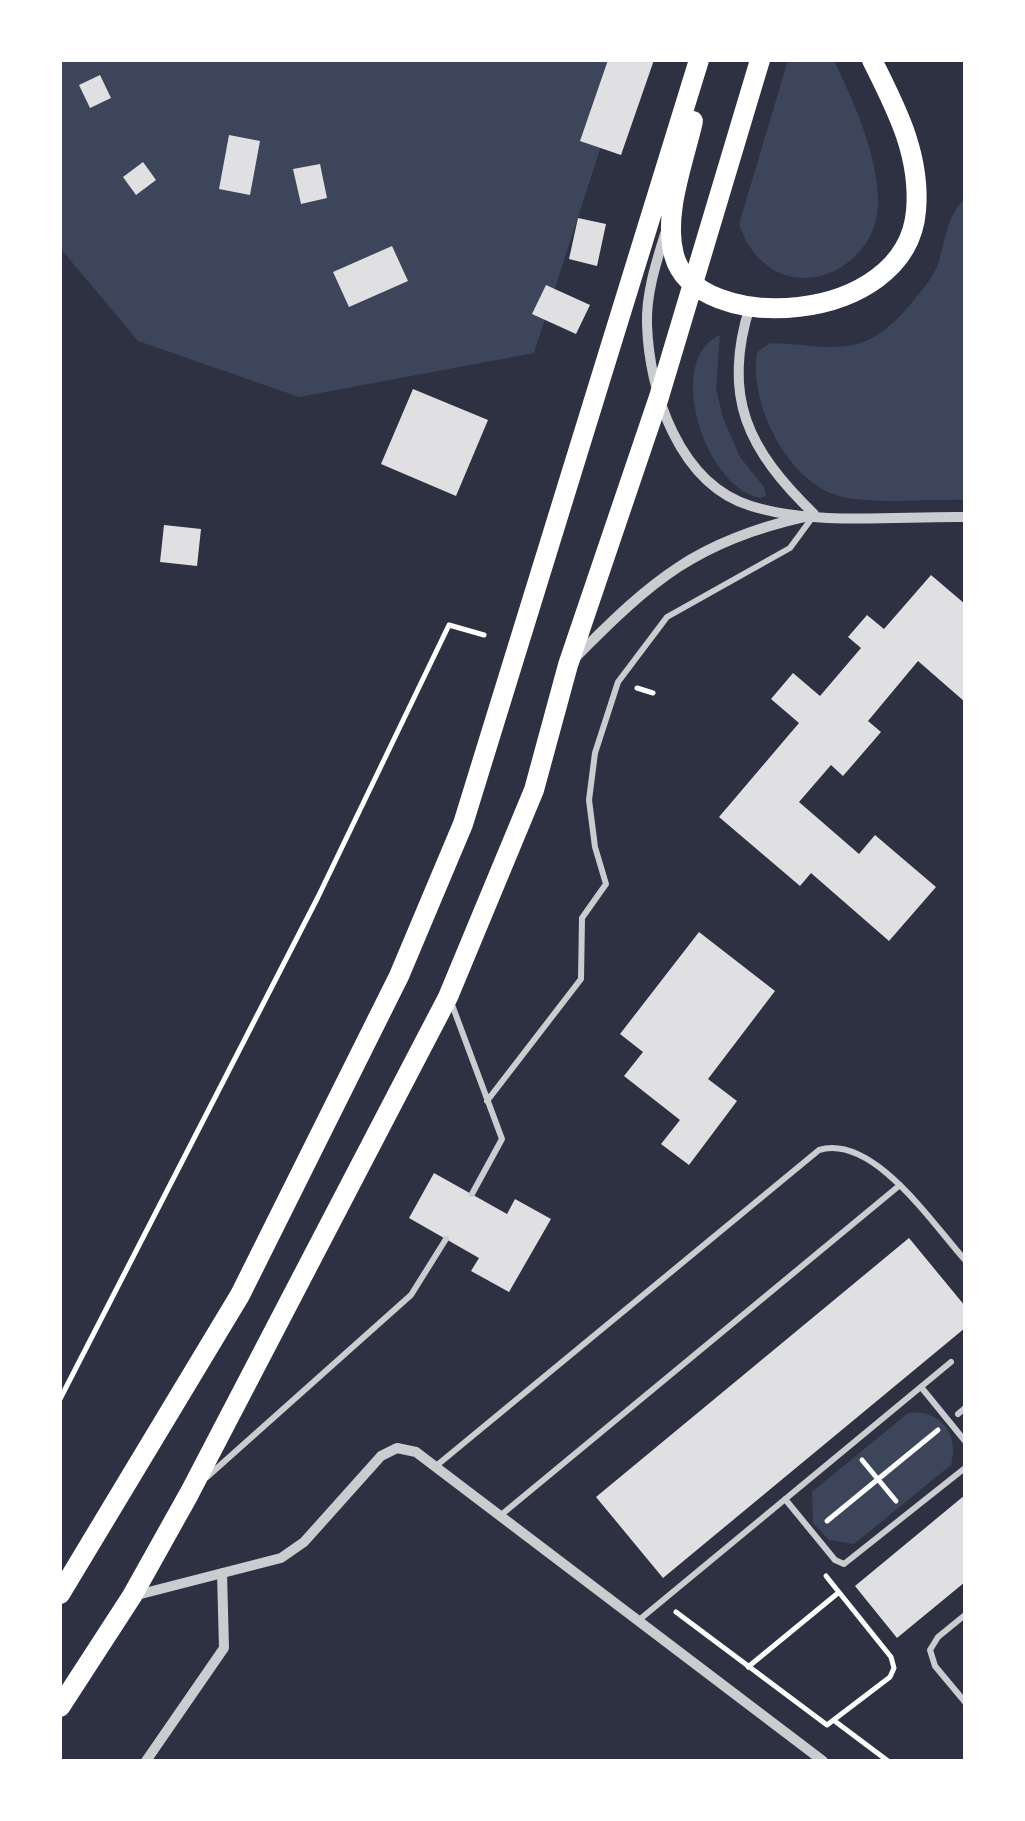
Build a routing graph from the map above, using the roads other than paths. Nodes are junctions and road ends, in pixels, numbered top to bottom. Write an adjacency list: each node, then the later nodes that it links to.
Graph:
1 (703, 60): 4 (main road); 27 (main road)
2 (760, 60): 5 (main road)
3 (872, 60): 6 (main road)
4 (675, 200): 5 (main road); 7 (street)
5 (692, 286): 6 (main road); 7 (main road)
6 (750, 306): 8 (street)
7 (658, 397): 8 (street); 10 (main road)
8 (814, 514): 9 (street); 10 (street); 12 (lane)
9 (965, 517)
10 (568, 665): 11 (main road)
11 (448, 996): 12 (lane); 24 (main road)
12 (487, 1100): 14 (lane)
13 (900, 1185): 16 (lane); 22 (lane); 26 (lane)
14 (472, 1194)
15 (446, 1239): 24 (lane)
16 (965, 1260)
17 (951, 1362): 18 (lane)
18 (921, 1388): 21 (lane); 25 (lane)
19 (965, 1408): 20 (lane)
20 (958, 1414)
21 (965, 1441)
22 (435, 1466): 26 (street); 28 (street)
23 (965, 1468): 25 (lane)
24 (189, 1494): 30 (main road)
25 (785, 1500): 32 (lane)
26 (500, 1516): 32 (street)
27 (67, 1566): 29 (main road)
28 (222, 1572): 30 (street); 35 (street)
29 (60, 1592)
30 (132, 1596): 34 (main road)
31 (965, 1615): 33 (lane)
32 (638, 1621): 36 (street)
33 (965, 1702)
34 (60, 1707)
35 (146, 1761)
36 (823, 1761)

